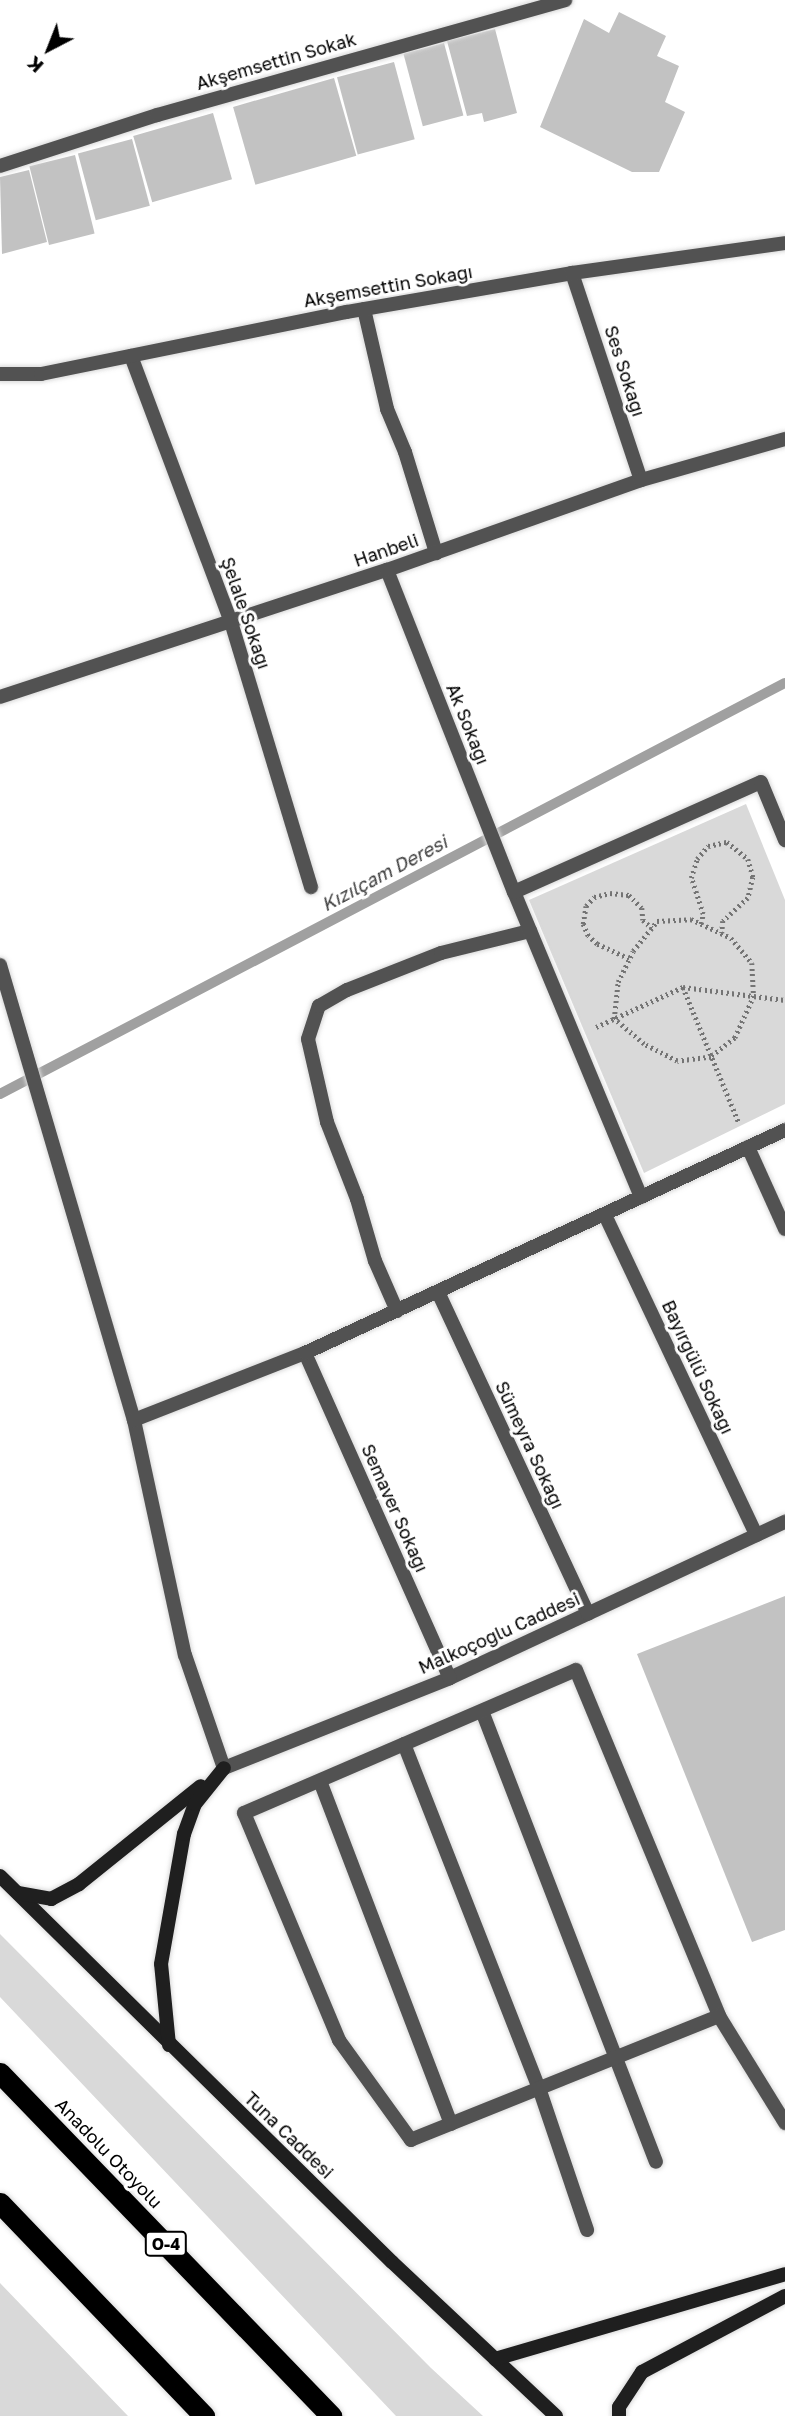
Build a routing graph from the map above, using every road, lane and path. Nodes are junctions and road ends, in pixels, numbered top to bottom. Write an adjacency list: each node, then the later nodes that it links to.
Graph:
1 (565, 0): 2 (street, Akşemsettin Sokak)
2 (0, 166)
3 (785, 243): 4 (street, Akşemsettin Sokağı)
4 (572, 273): 5 (street, Akşemsettin Sokağı); 9 (street, Ses Sokağı)
5 (364, 309): 6 (street, Akşemsettin Sokağı); 10 (street)
6 (131, 356): 7 (street, Akşemsettin Sokağı); 12 (street, Şelale Sokağı)
7 (0, 374)
8 (785, 439): 9 (street, Hanbeli)
9 (641, 480): 10 (street, Hanbeli)
10 (436, 553): 11 (street, Hanbeli)
11 (387, 570): 12 (street, Hanbeli); 16 (street, Ak Sokağı)
12 (231, 622): 13 (street, Hanbeli); 15 (street, Şelale Sokağı)
13 (0, 697)
14 (785, 840): 16 (street)
15 (311, 887)
16 (514, 892): 19 (street, Ak Sokağı)
17 (701, 924): 18 (path); 20 (path); 20 (path)
18 (652, 928): 21 (path); 21 (path)
19 (530, 932): 27 (street, Ak Sokağı); 35 (street)
20 (722, 933): 24 (path)
21 (629, 959): 26 (path)
22 (0, 965): 37 (street)
23 (682, 987): 24 (path); 26 (path); 28 (path)
24 (754, 996): 25 (path); 28 (path)
25 (785, 1000)
26 (614, 1019): 27 (path); 28 (path)
27 (575, 1037): 31 (street, Ak Sokağı)
28 (711, 1057): 30 (path)
29 (785, 1130): 30 (street)
30 (748, 1147): 31 (street); 33 (street)
31 (641, 1197): 32 (street)
32 (606, 1214): 34 (street); 39 (street, Bayırgülü Sokağı)
33 (785, 1229)
34 (438, 1292): 35 (street); 40 (street, Sümeyra Sokağı)
35 (397, 1311): 36 (street)
36 (305, 1353): 37 (street); 41 (street, Semaver Sokağı)
37 (134, 1420): 44 (street)
38 (785, 1522): 39 (street, Malkoçoğlu Caddesi)
39 (756, 1535): 40 (street, Malkoçoğlu Caddesi)
40 (588, 1614): 41 (street, Malkoçoğlu Caddesi)
41 (450, 1678): 44 (street, Malkoçoğlu Caddesi)
42 (482, 1711): 43 (street); 48 (street); 50 (street)
43 (404, 1744): 45 (street); 52 (street)
44 (224, 1768): 47 (main road); 49 (main road)
45 (320, 1781): 54 (street); 54 (street)
46 (0, 1876): 47 (main road, Tuna Caddesi)
47 (18, 1893): 49 (main road, Tuna Caddesi)
48 (719, 2016): 50 (street); 53 (street)
49 (169, 2045): 60 (main road, Tuna Caddesi)
50 (616, 2057): 52 (street); 55 (street)
51 (0, 2073): 62 (highway, Anadolu Otoyolu / O-4)
52 (540, 2088): 54 (street); 57 (street)
53 (785, 2123)
54 (451, 2124)
55 (656, 2162)
56 (0, 2203): 61 (highway)
57 (587, 2230)
58 (785, 2274): 60 (main road)
59 (785, 2296): 64 (main road)
60 (495, 2359): 63 (main road, Tuna Caddesi)
61 (205, 2416)
62 (331, 2416)
63 (556, 2416)
64 (619, 2416)

